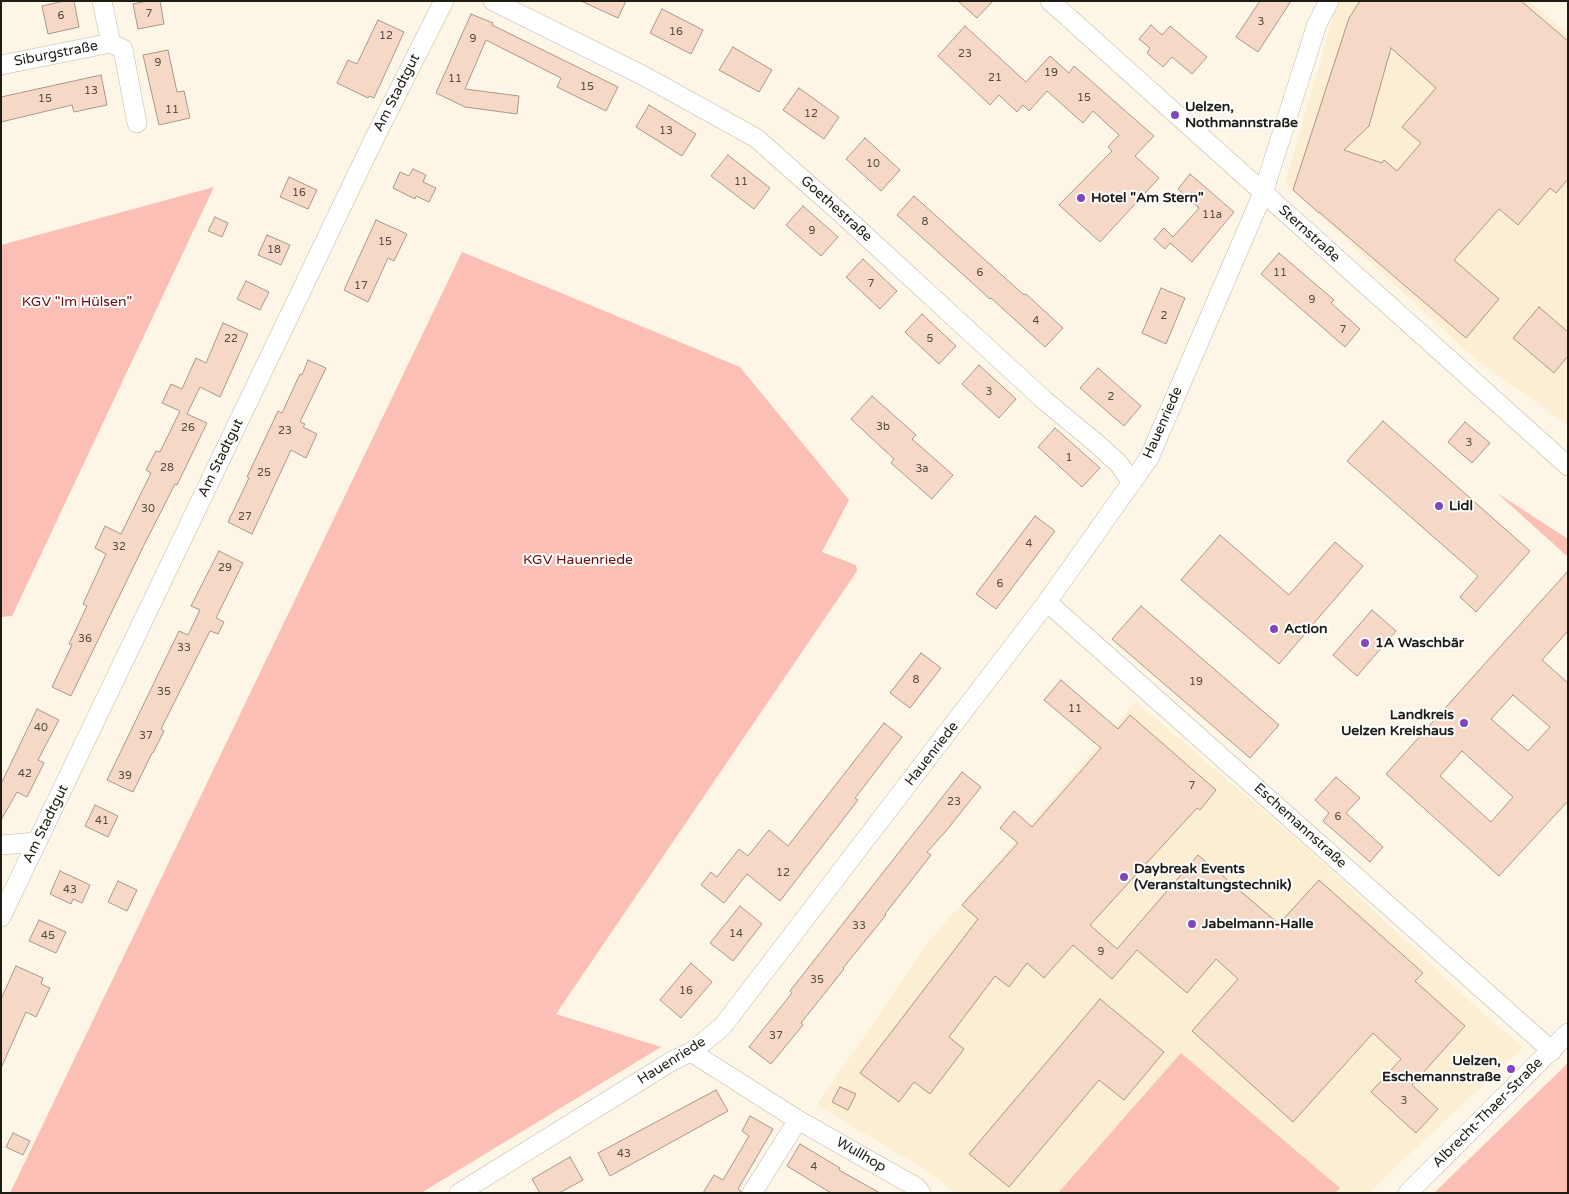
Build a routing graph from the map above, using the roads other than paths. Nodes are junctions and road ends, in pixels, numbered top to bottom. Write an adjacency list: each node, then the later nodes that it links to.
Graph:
1 (102, 1): 6 (street, Siburgstraße)
2 (444, 1): 13 (street, Am Stadtgut)
3 (493, 1): 11 (street, Goethestraße)
4 (1050, 1): 9 (street, Sternstraße)
5 (1329, 1): 9 (street, Hauenriede)
6 (111, 43): 7 (street, Siburgstraße); 8 (street, Siburgstraße)
7 (1, 65)
8 (137, 123)
9 (1263, 193): 10 (street, Sternstraße); 11 (street, Hauenriede)
10 (1568, 466)
11 (1132, 483): 12 (street, Hauenriede)
12 (1047, 602): 17 (street, Eschemannstraße); 18 (street, Hauenriede)
13 (38, 842): 14 (street); 15 (street, Am Stadtgut)
14 (1, 844)
15 (1, 917)
16 (1568, 1033): 17 (street, Albrecht-Thaer-Straße)
17 (1552, 1051): 23 (street, Albrecht-Thaer-Straße)
18 (691, 1052): 19 (street, Wullhop); 20 (street, Hauenriede)
19 (798, 1120): 21 (street); 22 (street, Wullhop)
20 (459, 1193)
21 (752, 1193)
22 (921, 1193)
23 (1408, 1193)

